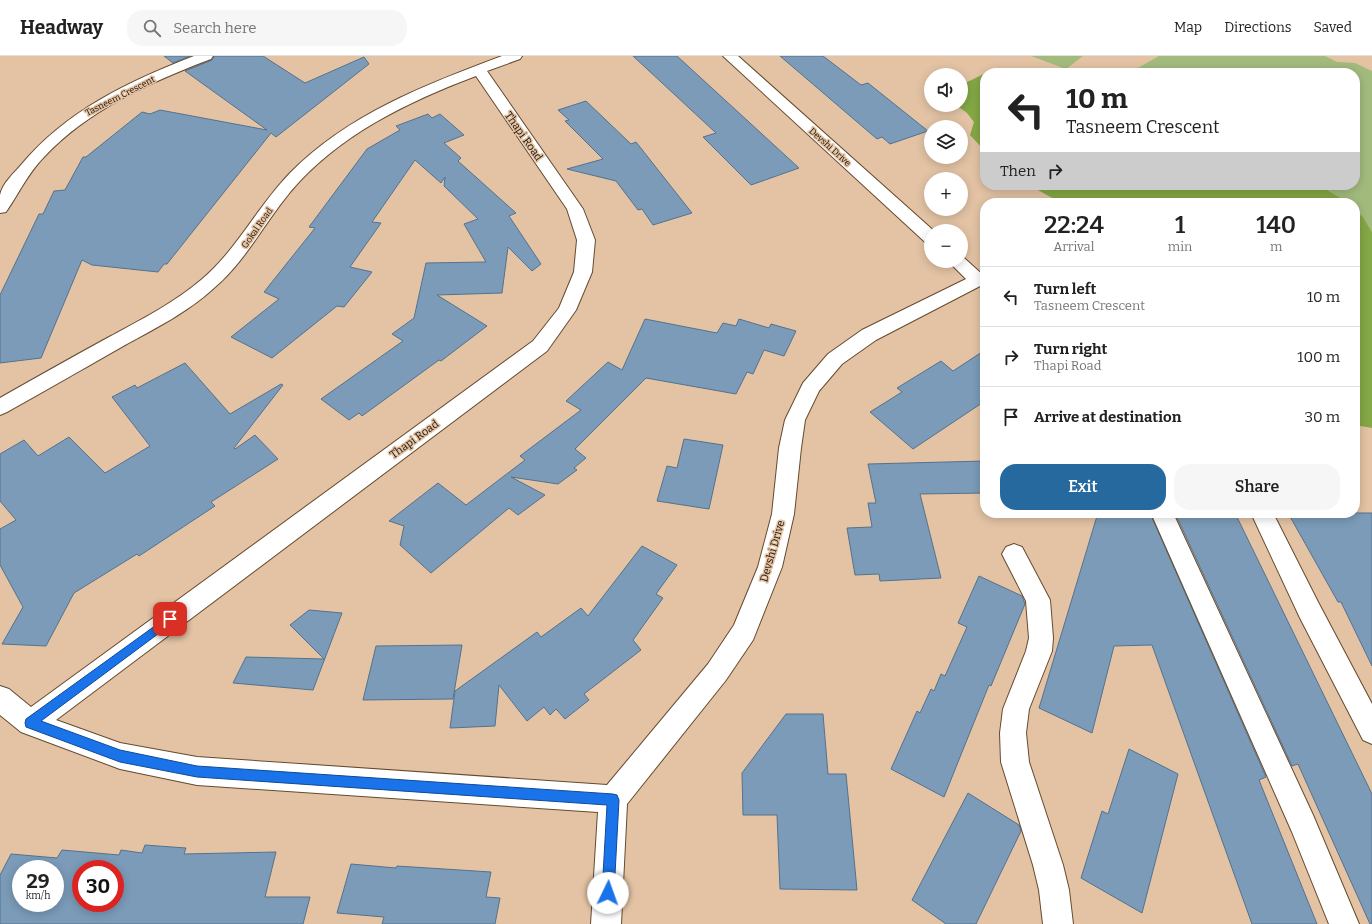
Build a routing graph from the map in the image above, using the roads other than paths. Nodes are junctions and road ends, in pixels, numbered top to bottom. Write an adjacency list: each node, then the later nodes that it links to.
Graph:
1 (206, 56): 5 (street, Tasneem Crescent)
2 (515, 56): 4 (street, Gokal Road)
3 (730, 56): 6 (street, Devshi Drive)
4 (478, 70): 10 (street, Gokal Road); 15 (street, Thapi Road)
5 (0, 208)
6 (924, 232)
7 (965, 268): 8 (street, Devshi Drive)
8 (980, 282)
9 (980, 283): 17 (street, Devshi Drive)
10 (0, 407)
11 (1164, 518): 20 (street)
12 (1264, 518): 16 (street)
13 (1014, 554): 19 (street)
14 (0, 698): 15 (street)
15 (30, 723): 17 (street)
16 (1372, 731)
17 (613, 800): 18 (street)
18 (606, 924)
19 (1058, 924)
20 (1344, 924)

